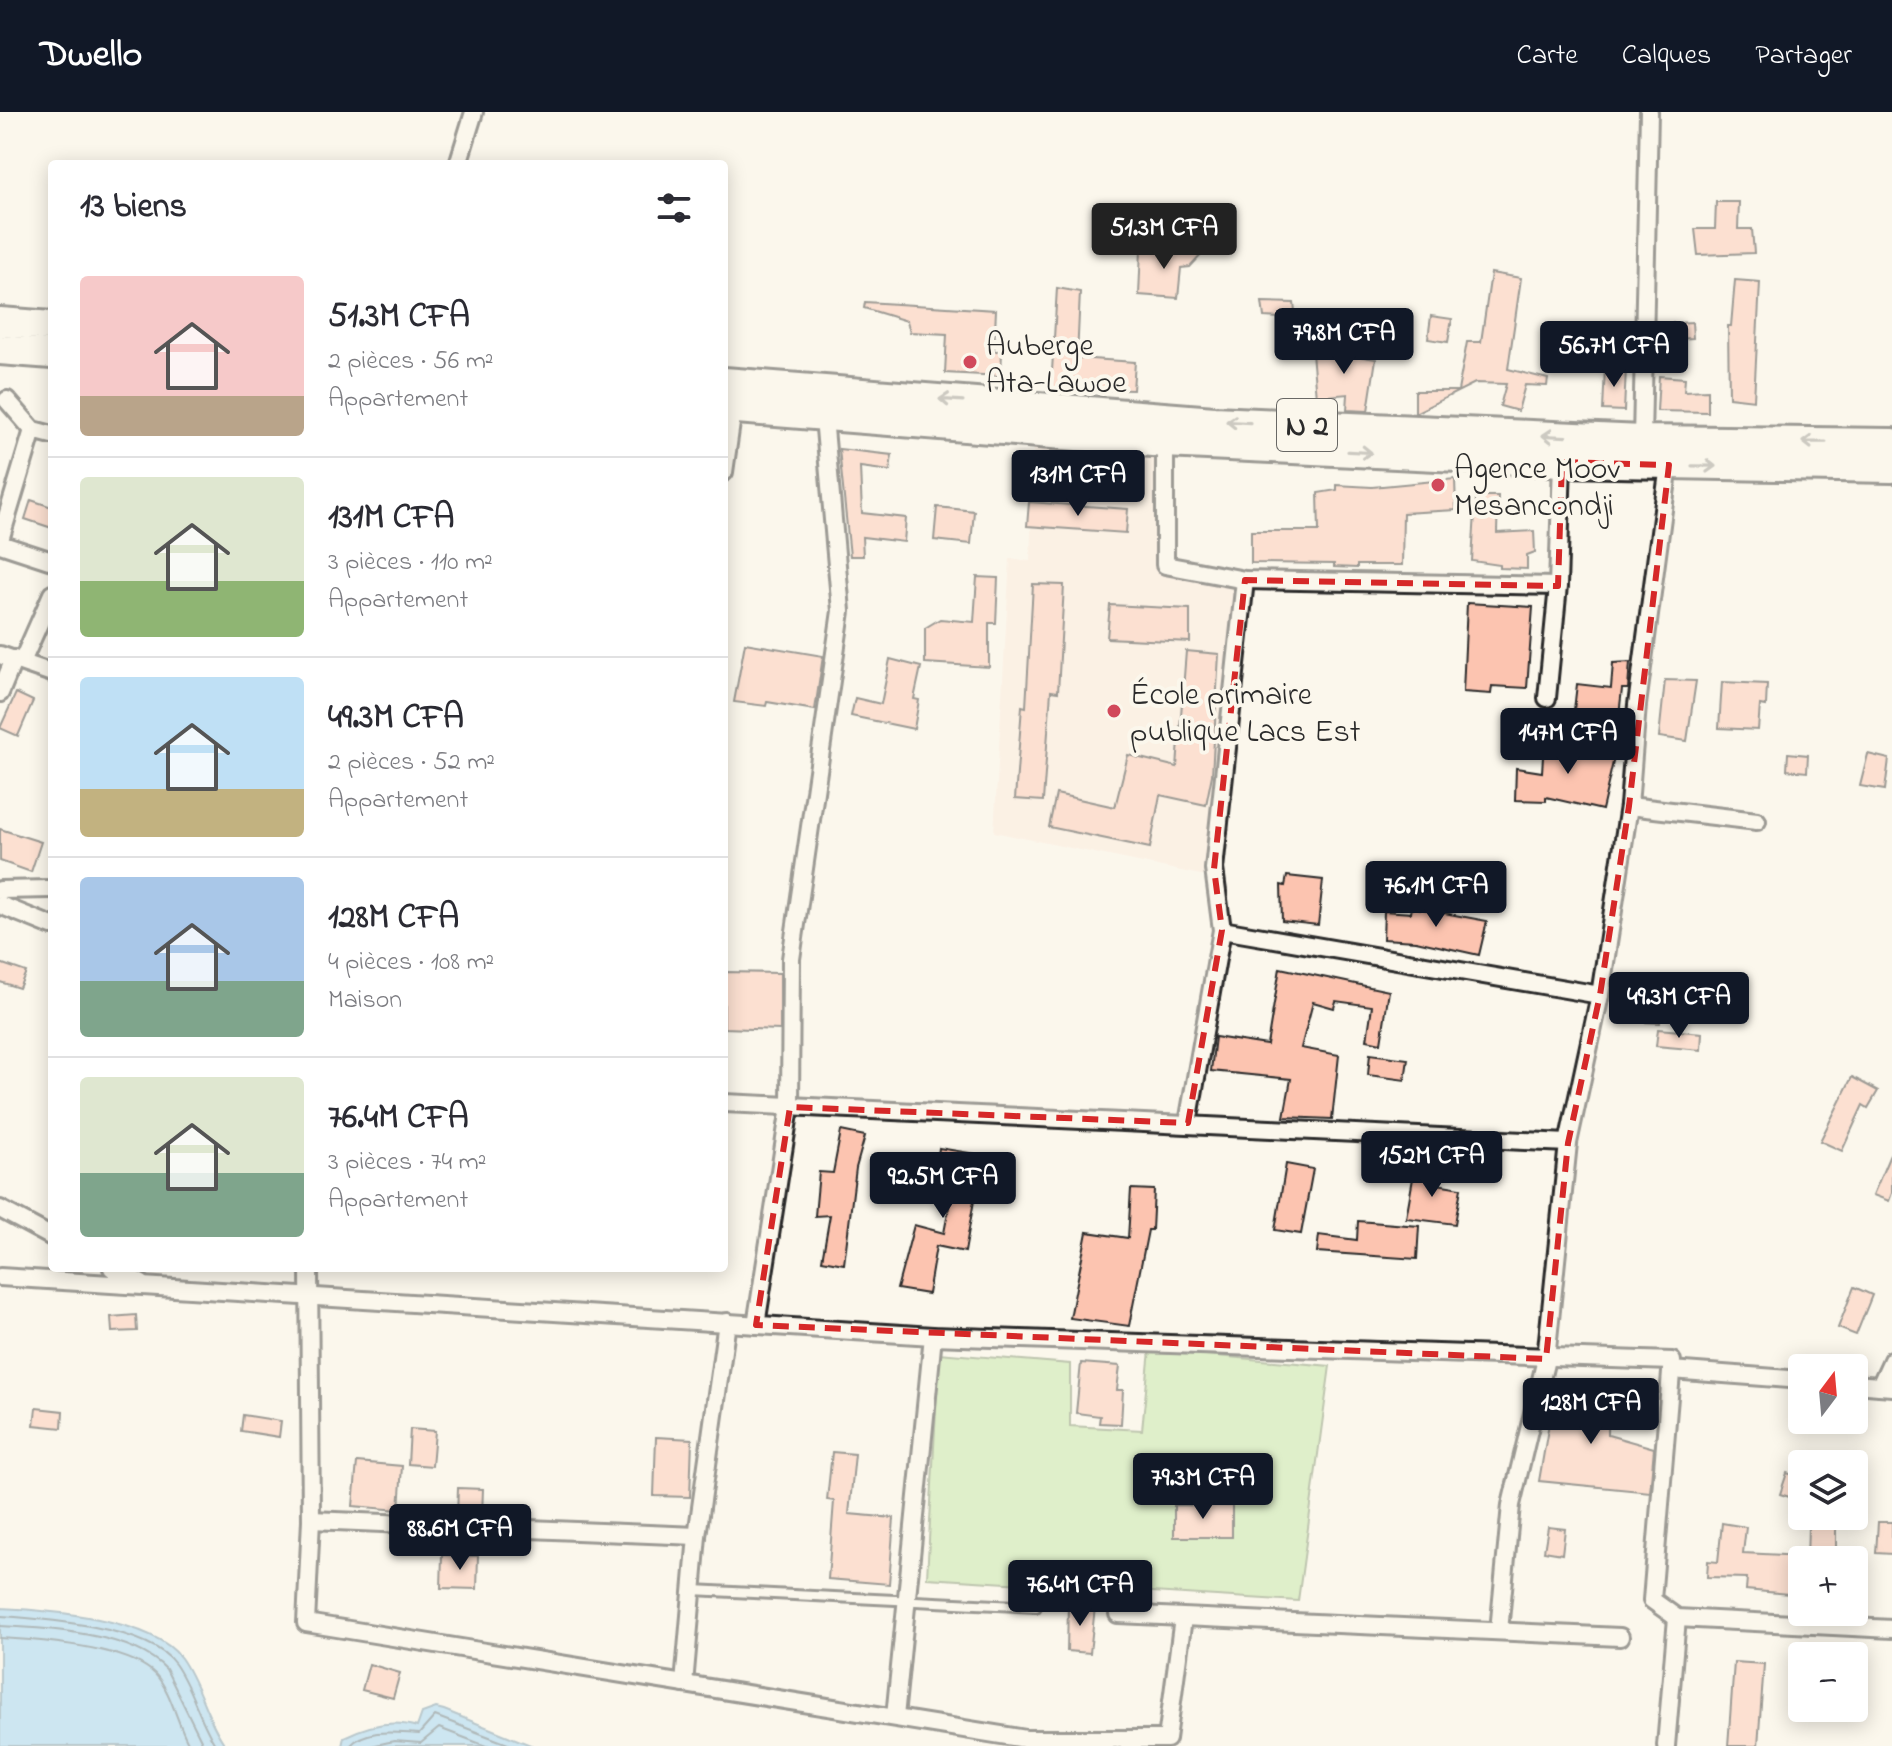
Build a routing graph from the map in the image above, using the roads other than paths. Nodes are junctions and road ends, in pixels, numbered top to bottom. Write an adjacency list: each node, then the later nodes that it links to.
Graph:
1 (474, 112): 3 (street)
2 (1649, 112): 14 (street)
3 (459, 160)
4 (0, 322): 5 (highway)
5 (48, 326)
6 (0, 350): 7 (highway)
7 (48, 354)
8 (7, 400): 12 (street)
9 (728, 400): 14 (highway, N 2, one-way to 9)
10 (728, 400): 11 (highway, N 2)
11 (824, 417): 15 (highway, N 2); 38 (street)
12 (33, 430): 13 (street); 20 (street)
13 (48, 434)
14 (1642, 440): 16 (highway, N 2, one-way to 14)
15 (1165, 443): 17 (highway, N 2, one-way to 17); 22 (street)
16 (1892, 443)
17 (1562, 462): 18 (highway, N 2); 23 (street)
18 (1669, 465): 19 (highway, N 2, one-way to 19); 29 (street)
19 (1892, 468)
20 (0, 542): 21 (street)
21 (48, 560)
22 (1245, 580): 23 (street); 35 (street)
23 (1558, 586): 28 (street)
24 (48, 600): 25 (street)
25 (12, 659): 26 (street); 27 (street)
26 (48, 672)
27 (0, 693)
28 (1547, 698)
29 (1629, 806): 30 (street); 36 (street)
30 (1757, 821)
31 (48, 889): 32 (street)
32 (0, 890)
33 (0, 905): 34 (street)
34 (48, 924)
35 (1222, 930): 36 (street); 39 (street)
36 (1600, 995): 40 (street)
37 (728, 1103): 38 (street)
38 (790, 1107): 39 (street); 49 (street)
39 (1188, 1123): 40 (street)
40 (1568, 1143): 51 (street)
41 (0, 1209): 42 (street)
42 (48, 1235)
43 (119, 1272): 46 (street)
44 (309, 1272): 47 (street)
45 (0, 1277): 46 (street)
46 (149, 1288): 47 (street)
47 (310, 1296): 48 (street); 56 (street)
48 (727, 1322): 49 (street); 57 (street)
49 (756, 1325): 50 (street)
50 (933, 1336): 51 (street); 59 (street)
51 (1546, 1359): 53 (street); 65 (street)
52 (1892, 1360): 55 (street)
53 (1671, 1370): 54 (street); 63 (street)
54 (1788, 1379)
55 (1886, 1386)
56 (311, 1520): 57 (street); 67 (street)
57 (697, 1536): 58 (street)
58 (692, 1590): 59 (lane); 67 (street)
59 (907, 1601): 60 (lane); 68 (street)
60 (1036, 1607)
61 (1118, 1614): 62 (street)
62 (1183, 1618): 65 (street); 68 (street)
63 (1677, 1618): 64 (street); 69 (street)
64 (1892, 1629)
65 (1499, 1631): 66 (street)
66 (1620, 1637)
67 (684, 1684): 68 (street)
68 (895, 1717)
69 (1666, 1746)

